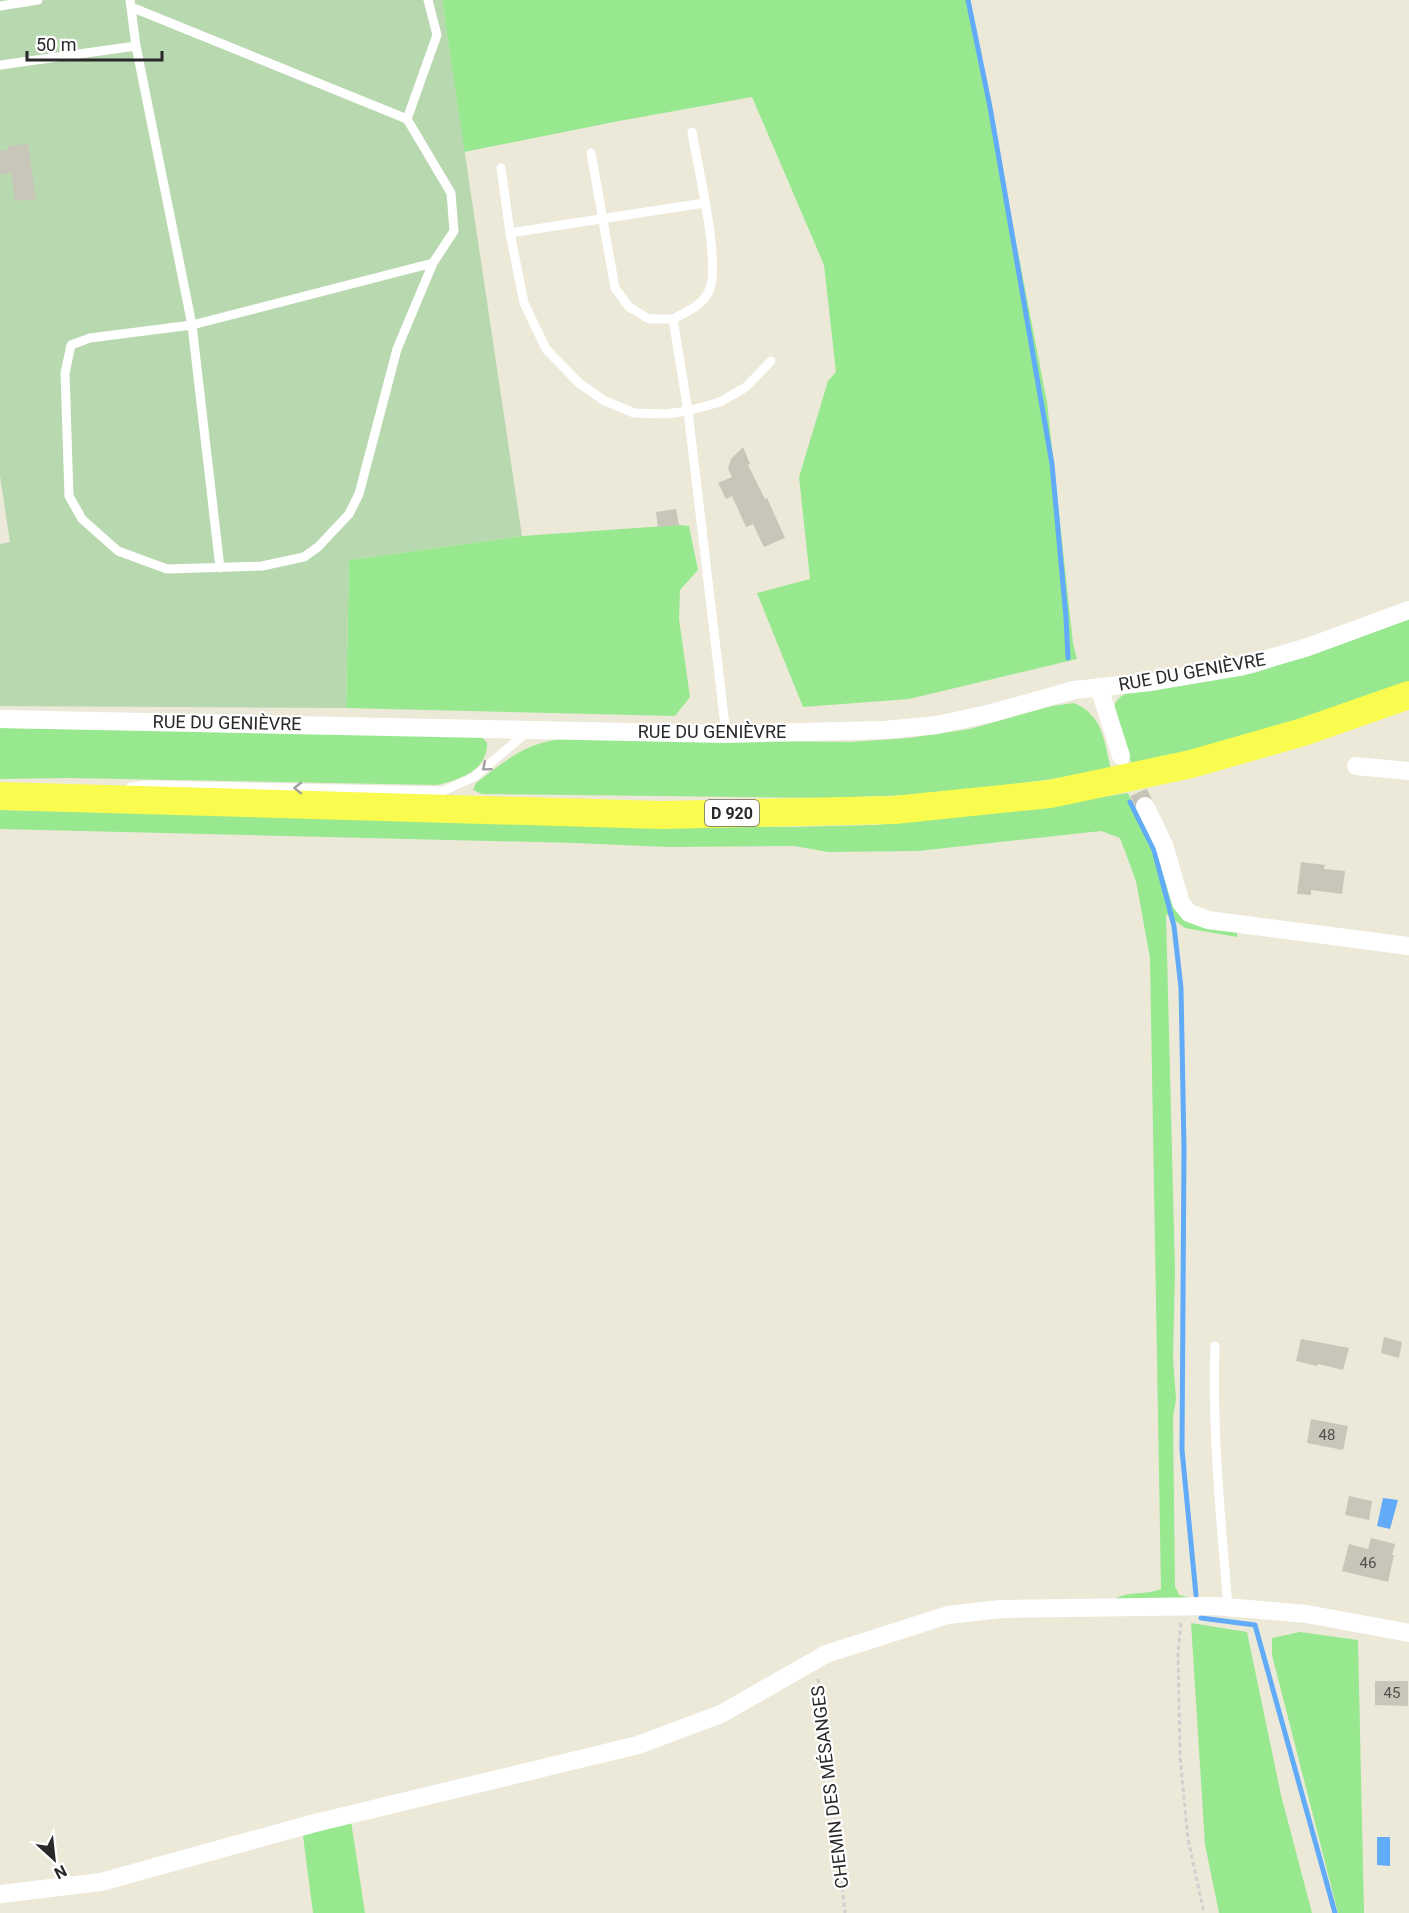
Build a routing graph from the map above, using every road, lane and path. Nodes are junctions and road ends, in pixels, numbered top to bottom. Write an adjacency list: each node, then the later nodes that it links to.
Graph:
1 (38, 0): 4 (lane)
2 (428, 0): 7 (lane)
3 (131, 3): 5 (lane); 7 (lane)
4 (0, 6)
5 (136, 46): 6 (lane); 16 (lane)
6 (0, 65)
7 (407, 119): 14 (lane)
8 (692, 132): 11 (lane)
9 (591, 153): 12 (lane)
10 (501, 168): 13 (lane)
11 (704, 203): 12 (lane); 15 (lane)
12 (603, 219): 13 (lane); 15 (lane)
13 (510, 233): 18 (lane)
14 (433, 263): 16 (lane); 19 (lane)
15 (673, 319): 18 (lane)
16 (192, 325): 19 (lane); 19 (lane)
17 (771, 361): 18 (lane)
18 (688, 411): 25 (lane)
19 (220, 568)
20 (1409, 610): 21 (street, RUE DU GENIÈVRE)
21 (1099, 687): 25 (street, RUE DU GENIÈVRE); 26 (street)
22 (1409, 694): 32 (main road, D 920)
23 (0, 719): 24 (street, RUE DU GENIÈVRE)
24 (531, 729): 25 (street, RUE DU GENIÈVRE); 29 (lane, one-way to 29)
25 (726, 734)
26 (1121, 756)
27 (1356, 766): 28 (street)
28 (1409, 771)
29 (121, 788)
30 (110, 789): 32 (lane)
31 (0, 796): 32 (main road, D 920)
32 (40, 797)
33 (1145, 806): 34 (street)
34 (1409, 946)
35 (1215, 1346): 37 (lane)
36 (1184, 1606): 37 (street); 39 (street); 42 (path)
37 (1221, 1607): 38 (street)
38 (1409, 1633)
39 (814, 1661): 40 (street); 41 (path, CHEMIN DES MÉSANGES)
40 (0, 1894)
41 (845, 1913)
42 (1204, 1913)

